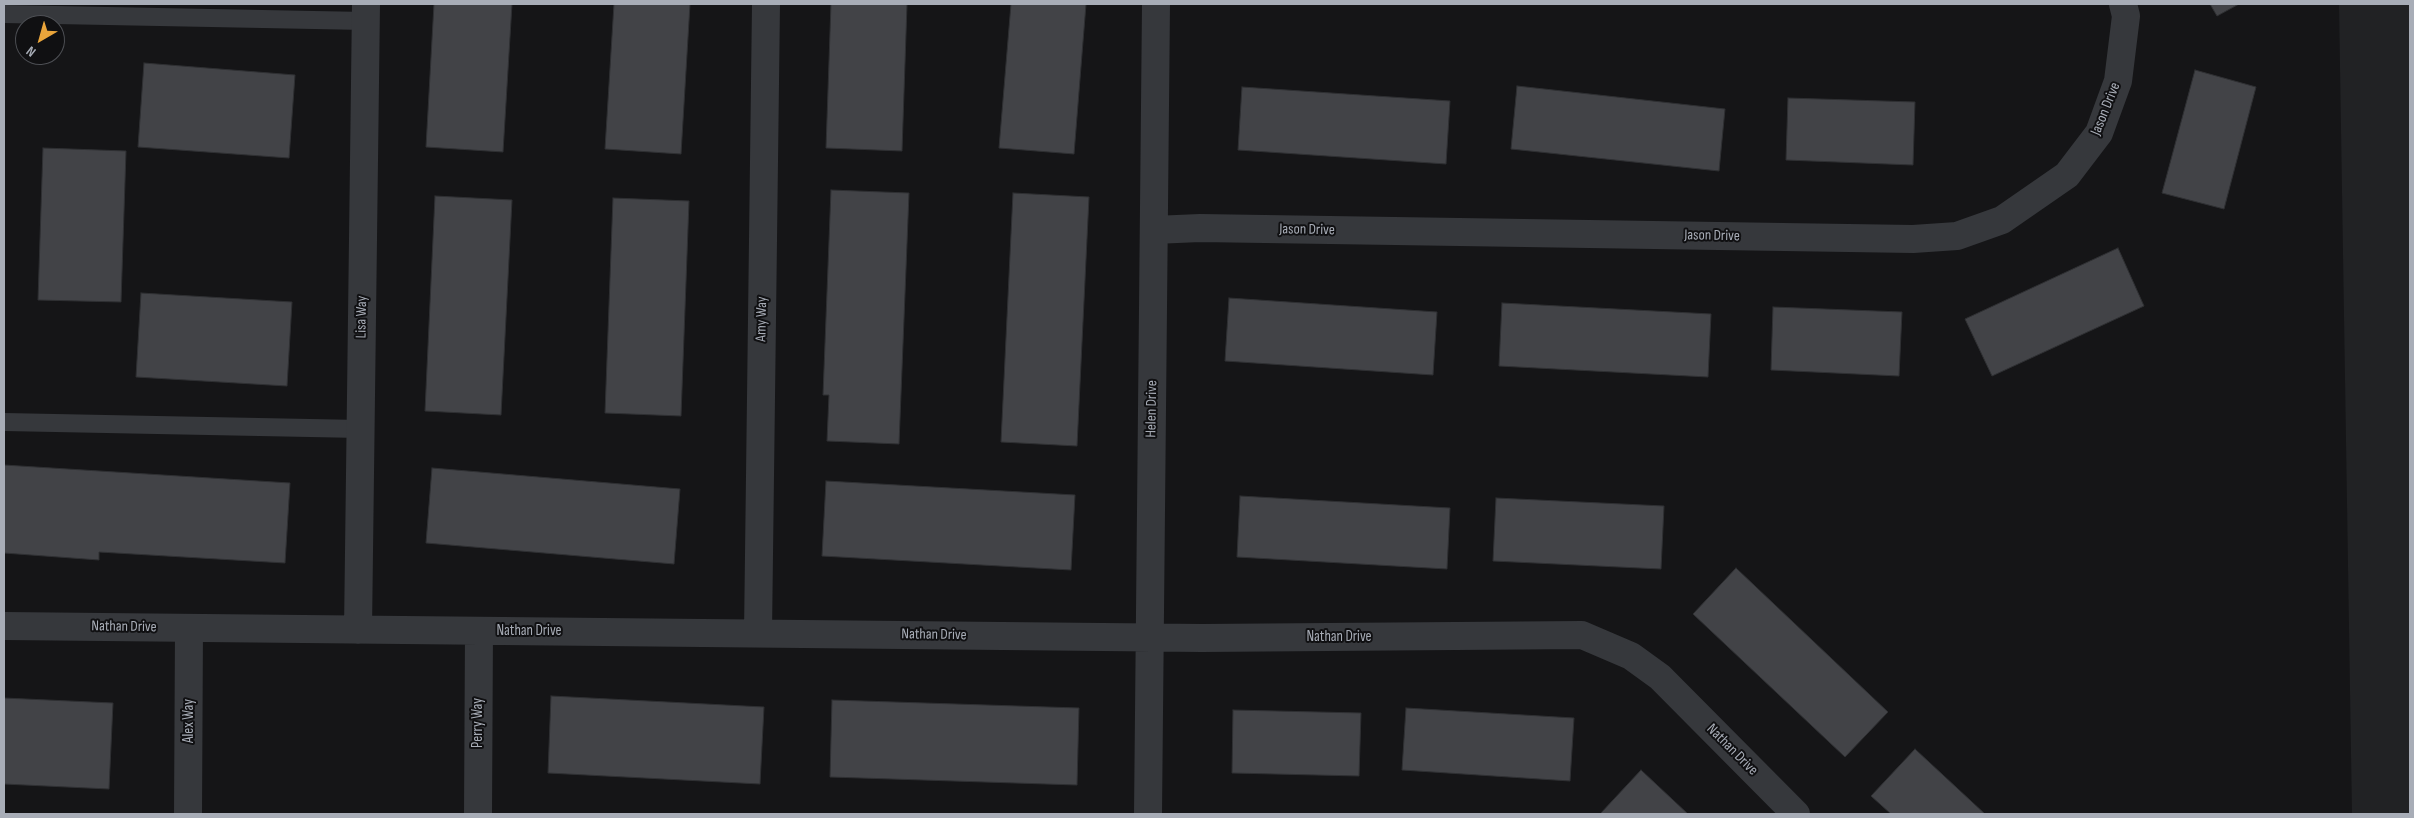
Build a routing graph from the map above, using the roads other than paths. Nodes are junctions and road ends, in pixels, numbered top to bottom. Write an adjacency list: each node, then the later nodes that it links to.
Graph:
1 (766, 4): 13 (street, Amy Way)
2 (1156, 4): 6 (street, Helen Drive)
3 (2123, 4): 6 (street, Jason Drive)
4 (366, 12): 5 (lane); 8 (street, Lisa Way)
5 (4, 14)
6 (1154, 230): 14 (street, Helen Drive)
7 (4, 422): 8 (lane)
8 (361, 429): 11 (street, Lisa Way)
9 (4, 626): 10 (street, Nathan Drive)
10 (189, 628): 11 (street, Nathan Drive); 15 (street, Alex Way)
11 (358, 630): 12 (street, Nathan Drive)
12 (479, 631): 13 (street, Nathan Drive); 16 (street, Perry Way)
13 (758, 633): 14 (street, Nathan Drive)
14 (1150, 637): 17 (street, Helen Drive); 18 (street, Nathan Drive)
15 (188, 814)
16 (478, 814)
17 (1148, 814)
18 (1796, 814)

